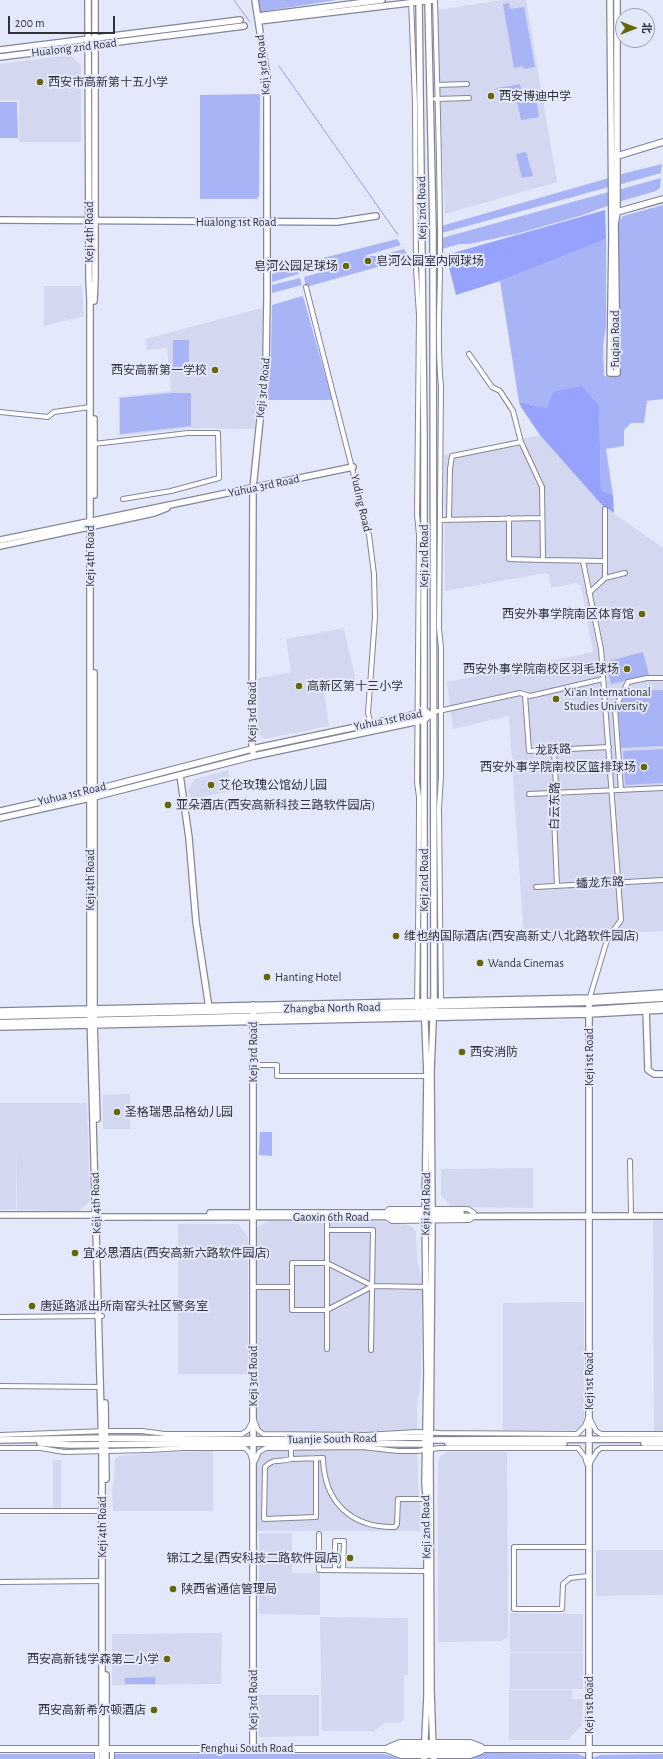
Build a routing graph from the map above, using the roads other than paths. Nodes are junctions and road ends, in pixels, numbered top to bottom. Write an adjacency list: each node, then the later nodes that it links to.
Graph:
1 (88, 0): 12 (street, Keji 4th Road)
2 (95, 0): 13 (street, Keji 4th Road)
3 (256, 0): 10 (street, Keji 3rd Road)
4 (382, 0): 10 (street)
5 (431, 0): 9 (street); 24 (street, Keji 2nd Road); 26 (street, Keji 2nd Road)
6 (610, 0): 30 (street, Fuqian Road)
7 (617, 0): 29 (street, Fuqian Road)
8 (411, 1): 9 (street); 10 (street); 72 (street, Keji 2nd Road)
9 (419, 1): 70 (street, Keji 2nd Road)
10 (258, 19): 39 (street, Keji 3rd Road)
11 (240, 20): 15 (street, Hualong 2nd Road)
12 (88, 21): 13 (street); 16 (street, Keji 4th Road)
13 (95, 21): 15 (street, Keji 4th Road)
14 (244, 26): 17 (street, Hualong 2nd Road)
15 (95, 38): 16 (street, Hualong 2nd Road); 17 (street, Keji 4th Road)
16 (88, 40): 18 (street, Keji 4th Road); 19 (street, Hualong 2nd Road)
17 (95, 45): 18 (street, Hualong 2nd Road); 22 (street, Keji 4th Road)
18 (88, 46): 20 (street, Hualong 2nd Road); 21 (street, Keji 4th Road)
19 (0, 50)
20 (0, 57)
21 (88, 63): 22 (street); 31 (street, Keji 4th Road)
22 (95, 63): 32 (street, Keji 4th Road)
23 (467, 84): 24 (street)
24 (437, 85): 27 (street, Keji 2nd Road)
25 (469, 98): 27 (street)
26 (431, 99): 27 (street); 71 (street, Keji 2nd Road)
27 (438, 99): 55 (street, Keji 2nd Road)
28 (663, 142): 29 (street)
29 (617, 156): 30 (street); 34 (street, Fuqian Road)
30 (610, 158): 34 (street, Fuqian Road)
31 (88, 196): 32 (street); 37 (street, Keji 4th Road)
32 (95, 196): 38 (street, Keji 4th Road)
33 (663, 199): 34 (street)
34 (617, 212)
35 (376, 216): 39 (street, Hualong 1st Road)
36 (0, 220): 37 (street, Hualong 1st Road)
37 (89, 222): 38 (street, Hualong 1st Road); 40 (street, Hualong 1st Road); 41 (street, Keji 4th Road)
38 (95, 222): 39 (street, Hualong 1st Road); 42 (street, Keji 4th Road)
39 (267, 222): 50 (street, Keji 3rd Road)
40 (0, 224)
41 (89, 240): 42 (street); 45 (street, Keji 4th Road)
42 (95, 240): 48 (street, Keji 4th Road)
43 (306, 287): 49 (street, Yuding Road)
44 (469, 354): 47 (street)
45 (90, 407): 46 (street); 57 (street, Keji 4th Road)
46 (0, 412)
47 (520, 442): 54 (street); 56 (street)
48 (94, 444): 51 (street); 57 (street, Keji 4th Road)
49 (353, 467): 50 (street, Yuhua 3rd Road); 75 (street, Yuding Road)
50 (253, 488): 57 (street, Yuhua 3rd Road); 77 (street, Keji 3rd Road)
51 (123, 499)
52 (606, 509): 62 (street)
53 (509, 518): 54 (street); 56 (street); 60 (street)
54 (542, 518): 60 (street)
55 (440, 520): 56 (street); 69 (street, Keji 2nd Road)
56 (449, 520)
57 (92, 524): 58 (street, Yuhua 3rd Road); 59 (street, Yuhua 3rd Road); 82 (street, Keji 4th Road)
58 (0, 540)
59 (0, 546)
60 (543, 560): 61 (street)
61 (583, 561): 62 (street); 65 (street)
62 (605, 561): 64 (street)
63 (625, 573): 64 (street)
64 (605, 578): 65 (street)
65 (589, 593): 66 (street)
66 (603, 678): 68 (street); 76 (street)
67 (663, 678): 84 (street)
68 (525, 695): 69 (street); 78 (street, 龙跃路)
69 (441, 711): 71 (street); 97 (street, Keji 2nd Road)
70 (424, 712): 71 (street, Yuhua 1st Road); 72 (street, Yuhua 1st Road); 73 (street, Keji 2nd Road)
71 (434, 712): 73 (street, Yuhua 1st Road); 101 (street, Keji 2nd Road)
72 (417, 714): 74 (street, Keji 2nd Road); 75 (street, Yuhua 1st Road)
73 (424, 720): 74 (street, Yuhua 1st Road); 101 (street, Keji 2nd Road)
74 (417, 722): 79 (street, Yuhua 1st Road); 101 (street, Keji 2nd Road)
75 (371, 724): 77 (street, Yuhua 1st Road)
76 (609, 747): 78 (street, 龙跃路); 83 (street)
77 (252, 749): 79 (street, Keji 3rd Road); 82 (street, Yuhua 1st Road)
78 (554, 750): 85 (street, 白云东路)
79 (254, 756): 80 (street, Yuhua 1st Road)
80 (180, 775): 87 (street, Yuhua 1st Road); 99 (street)
81 (663, 788): 84 (street)
82 (92, 790): 87 (street, Keji 4th Road); 88 (street, Yuhua 1st Road)
83 (612, 790): 84 (street); 85 (street); 91 (street)
84 (621, 790)
85 (552, 793): 86 (street); 92 (street, 白云东路)
86 (529, 794)
87 (92, 798): 89 (street, Yuhua 1st Road); 104 (street, Keji 4th Road)
88 (0, 811)
89 (0, 818)
90 (663, 880): 91 (street, 蟠龙东路)
91 (618, 882): 92 (street, 蟠龙东路); 96 (street)
92 (557, 886): 93 (street, 蟠龙东路)
93 (536, 887)
94 (663, 993): 96 (street)
95 (663, 998): 96 (main road, Zhangba North Road)
96 (590, 1000): 97 (main road, Zhangba North Road); 105 (street, Keji 1st Road)
97 (441, 1003): 101 (main road, Zhangba North Road)
98 (663, 1005): 100 (main road, Zhangba North Road)
99 (209, 1008): 104 (main road, Zhangba North Road); 106 (main road, Zhangba North Road)
100 (646, 1009): 102 (street); 105 (main road, Zhangba North Road); 112 (street)
101 (427, 1010): 105 (main road, Zhangba North Road); 106 (main road, Zhangba North Road); 106 (street); 113 (street, Keji 2nd Road); 122 (street, Keji 2nd Road)
102 (663, 1010)
103 (0, 1011): 104 (street)
104 (92, 1011): 107 (main road, Zhangba North Road); 109 (street, Keji 4th Road)
105 (589, 1012): 123 (street, Keji 1st Road)
106 (253, 1013): 109 (main road, Zhangba North Road); 111 (street, Keji 3rd Road)
107 (0, 1016)
108 (0, 1023): 109 (main road, Zhangba North Road)
109 (92, 1023): 110 (street); 118 (street, Keji 4th Road)
110 (0, 1027)
111 (253, 1065): 113 (street); 119 (street, Keji 3rd Road)
112 (663, 1074)
113 (427, 1076): 121 (street, Keji 2nd Road)
114 (630, 1161): 115 (street)
115 (631, 1213): 116 (street, Gaoxin 6th Road); 123 (street, Gaoxin 6th Road)
116 (663, 1213)
117 (0, 1215): 118 (street, Gaoxin 6th Road)
118 (98, 1215): 119 (street, Gaoxin 6th Road); 132 (street, Keji 4th Road)
119 (253, 1215): 120 (street, Gaoxin 6th Road); 130 (street, Keji 3rd Road)
120 (327, 1215): 121 (street, Gaoxin 6th Road); 125 (street)
121 (425, 1215): 122 (street, Gaoxin 6th Road); 129 (street, Keji 2nd Road)
122 (432, 1215): 123 (street, Gaoxin 6th Road); 129 (street, Keji 2nd Road)
123 (589, 1215): 124 (street, Gaoxin 6th Road); 138 (street, Keji 1st Road)
124 (663, 1216)
125 (327, 1230): 126 (street); 128 (street)
126 (327, 1263): 127 (street); 128 (street); 131 (street)
127 (292, 1286): 130 (street); 131 (street)
128 (373, 1286): 129 (street); 131 (street); 135 (street)
129 (429, 1286): 147 (street, Keji 2nd Road)
130 (252, 1287): 139 (street, Keji 3rd Road)
131 (327, 1310): 134 (street)
132 (101, 1316): 133 (street); 137 (street, Keji 4th Road); 140 (street, Keji 4th Road)
133 (0, 1317)
134 (327, 1349)
135 (371, 1350)
136 (0, 1386): 137 (street)
137 (101, 1386): 140 (street, Keji 4th Road)
138 (589, 1415): 141 (street); 147 (street); 148 (street, Keji 1st Road)
139 (253, 1418): 140 (street); 146 (street, Keji 3rd Road); 147 (street, Tuanjie South Road)
140 (104, 1431): 142 (street); 143 (street, Keji 4th Road)
141 (663, 1434)
142 (0, 1435)
143 (104, 1438): 145 (street, Tuanjie South Road); 146 (street, Tuanjie South Road); 153 (street, Keji 4th Road)
144 (663, 1439): 148 (street, Tuanjie South Road)
145 (0, 1440)
146 (253, 1441): 147 (street, Tuanjie South Road); 151 (street, Tuanjie South Road); 153 (street, Tuanjie South Road); 157 (street, Keji 3rd Road)
147 (428, 1441): 148 (street, Tuanjie South Road); 151 (street, Tuanjie South Road); 158 (street); 159 (street, Keji 2nd Road); 175 (street, Keji 2nd Road)
148 (589, 1441): 150 (street, Tuanjie South Road); 158 (street, Keji 1st Road)
149 (0, 1443): 153 (street, Tuanjie South Road)
150 (663, 1443)
151 (291, 1446): 156 (street); 157 (street, Tuanjie South Road)
152 (0, 1448): 153 (street, Tuanjie South Road)
153 (104, 1448): 157 (street, Tuanjie South Road); 161 (street, Keji 4th Road); 172 (street, Keji 4th Road)
154 (663, 1448): 158 (street)
155 (316, 1458): 156 (street); 156 (street); 159 (street)
156 (291, 1459)
157 (253, 1465): 171 (street, Keji 3rd Road)
158 (589, 1468): 163 (street, Keji 1st Road)
159 (425, 1499): 166 (street, Keji 2nd Road)
160 (0, 1511): 161 (street)
161 (102, 1511): 169 (street, Keji 4th Road)
162 (320, 1534): 164 (street)
163 (588, 1547): 167 (street, Keji 1st Road); 167 (street)
164 (335, 1570): 165 (street); 165 (street)
165 (343, 1570): 166 (street)
166 (427, 1571): 175 (street, Keji 2nd Road)
167 (588, 1576): 173 (street, Keji 1st Road)
168 (0, 1582): 169 (street)
169 (102, 1582): 172 (street, Keji 4th Road)
170 (0, 1748): 172 (main road, Fenghui South Road)
171 (253, 1748): 172 (main road, Fenghui South Road); 175 (main road, Fenghui South Road)
172 (104, 1749): 176 (street); 177 (street, Keji 4th Road); 178 (street, Keji 4th Road); 179 (street)
173 (589, 1749): 174 (main road, Fenghui South Road); 175 (main road, Fenghui South Road); 180 (street, Keji 1st Road)
174 (663, 1749)
175 (429, 1752)
176 (97, 1759)
177 (102, 1759)
178 (106, 1759)
179 (112, 1759)
180 (589, 1759)

